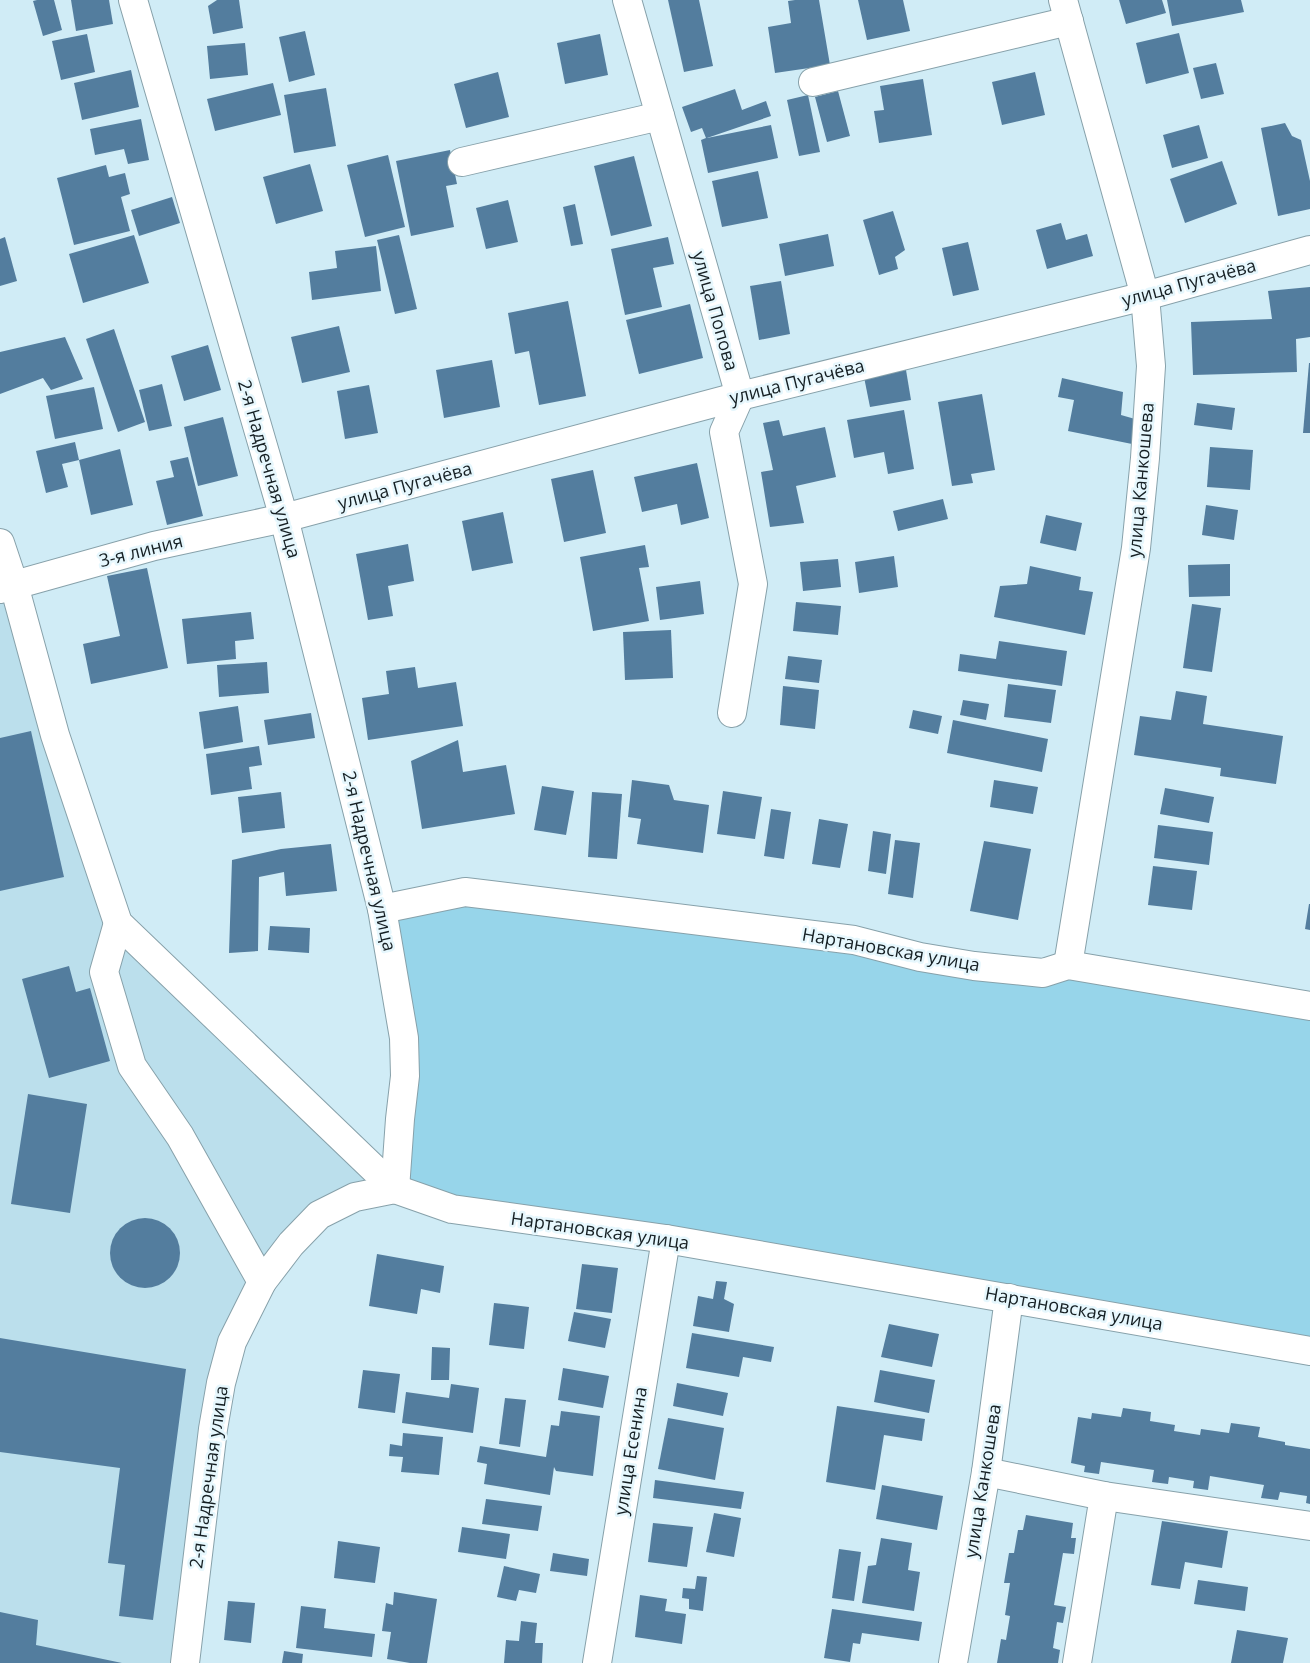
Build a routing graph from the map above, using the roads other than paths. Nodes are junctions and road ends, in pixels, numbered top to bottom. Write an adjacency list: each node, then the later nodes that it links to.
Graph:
1 (133, 0): 10 (street, 2-я Надречная улица)
2 (627, 0): 5 (street, улица Попова)
3 (1066, 10): 4 (street); 8 (street, улица Канкошева)
4 (812, 82)
5 (660, 116): 6 (street); 9 (street, улица Попова)
6 (462, 162)
7 (1310, 250): 8 (street, улица Пугачёва)
8 (1145, 296): 9 (street, улица Пугачёва); 16 (street, улица Канкошева)
9 (740, 396): 10 (street, улица Пугачёва); 13 (street)
10 (284, 518): 12 (street, 3-я линия); 14 (street, 2-я Надречная улица)
11 (0, 543): 12 (street)
12 (7, 587): 15 (street)
13 (732, 713)
14 (382, 909): 16 (street, Нартановская улица); 18 (street, 2-я Надречная улица)
15 (118, 923): 18 (street); 20 (street)
16 (1068, 965): 17 (street, Нартановская улица)
17 (1310, 1006)
18 (395, 1189): 19 (street, Нартановская улица); 20 (street, 2-я Надречная улица)
19 (666, 1239): 21 (street, Нартановская улица); 27 (street, улица Есенина)
20 (262, 1282): 26 (street, 2-я Надречная улица)
21 (1009, 1298): 22 (street, Нартановская улица); 23 (street, улица Канкошева)
22 (1310, 1351)
23 (986, 1472): 24 (street); 28 (street, улица Канкошева)
24 (1104, 1496): 25 (street); 29 (street)
25 (1310, 1526)
26 (185, 1663)
27 (597, 1663)
28 (953, 1663)
29 (1077, 1663)

